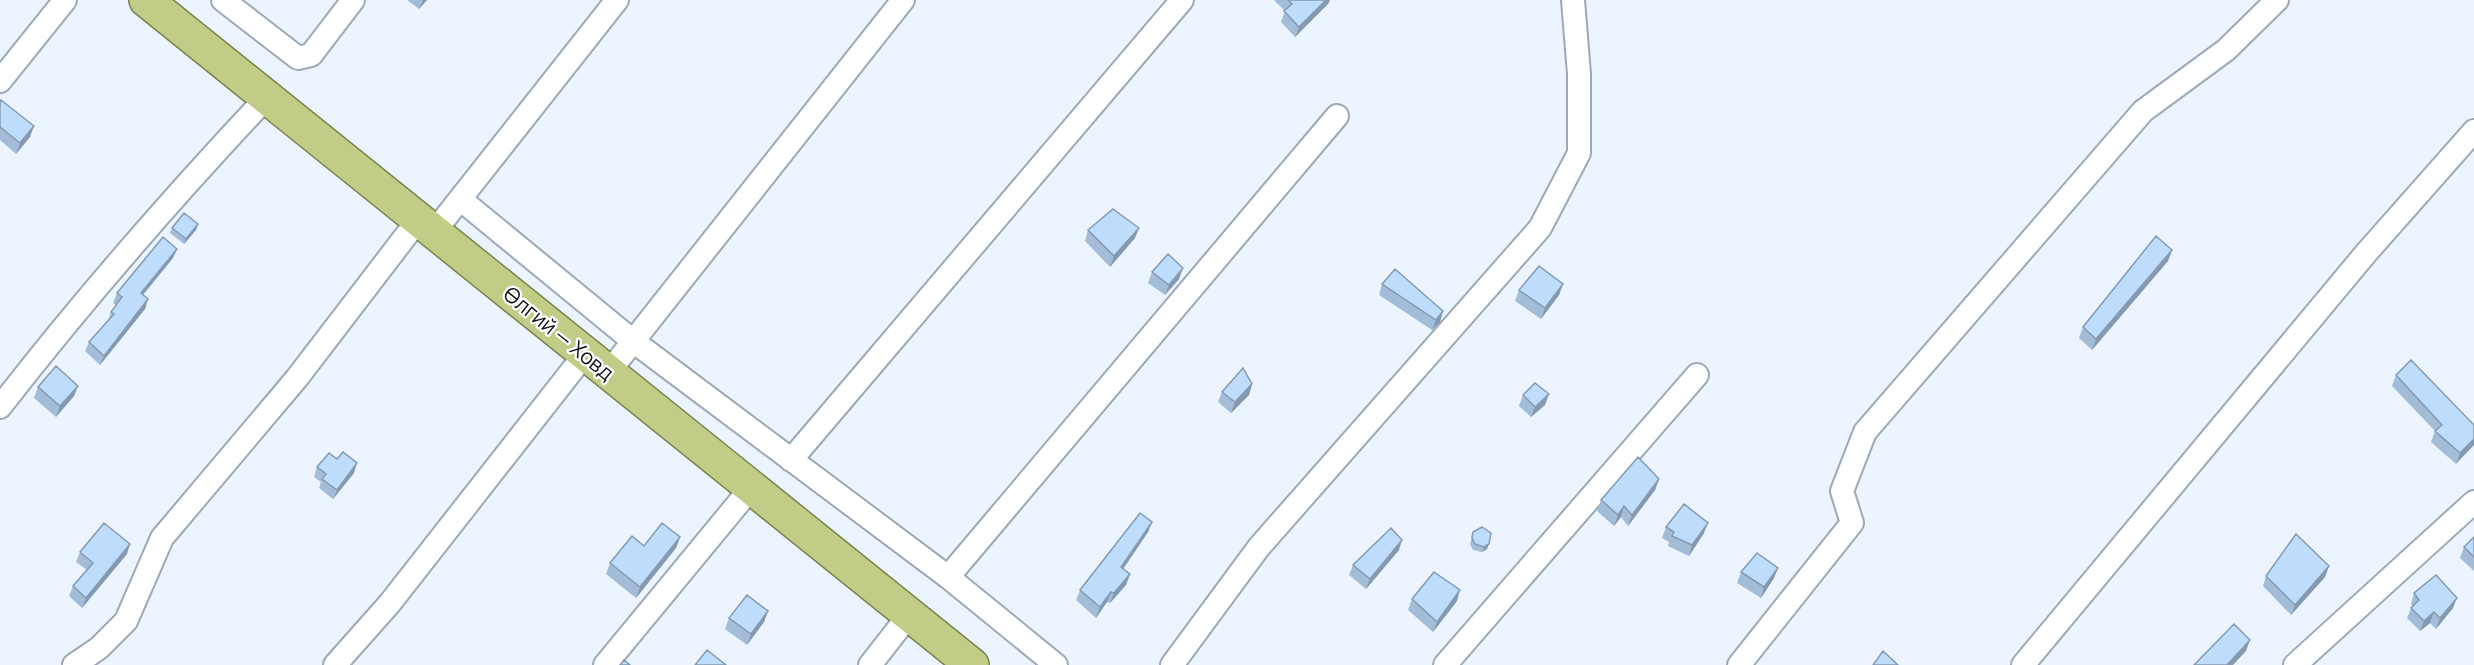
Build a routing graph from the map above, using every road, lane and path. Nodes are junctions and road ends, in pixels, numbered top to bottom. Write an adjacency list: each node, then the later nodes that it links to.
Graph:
1 (65, 0): 10 (street)
2 (146, 0): 11 (highway, Өлгий — Ховд)
3 (223, 0): 4 (street)
4 (353, 0)
5 (617, 0): 14 (street)
6 (903, 0): 16 (street)
7 (1182, 0): 20 (street)
8 (1573, 0): 31 (street)
9 (2277, 0): 33 (street)
10 (0, 81)
11 (267, 97): 15 (highway, Өлгий — Ховд); 19 (street)
12 (1337, 116): 23 (street)
13 (2474, 131): 34 (street)
14 (460, 199): 15 (street); 16 (street)
15 (426, 226): 17 (highway, Өлгий — Ховд); 25 (street)
16 (633, 341): 17 (street); 20 (street)
17 (597, 364): 21 (highway, Өлгий — Ховд); 26 (street)
18 (1697, 375): 32 (street)
19 (0, 407)
20 (791, 460): 23 (street)
21 (751, 488): 24 (highway, Өлгий — Ховд); 27 (street)
22 (2474, 502): 35 (street)
23 (948, 578): 30 (street)
24 (909, 615): 28 (street); 29 (highway, Өлгий — Ховд)
25 (74, 665)
26 (335, 665)
27 (605, 665)
28 (870, 665)
29 (972, 665)
30 (1056, 665)
31 (1172, 665)
32 (1445, 665)
33 (1739, 665)
34 (2023, 665)
35 (2295, 665)

